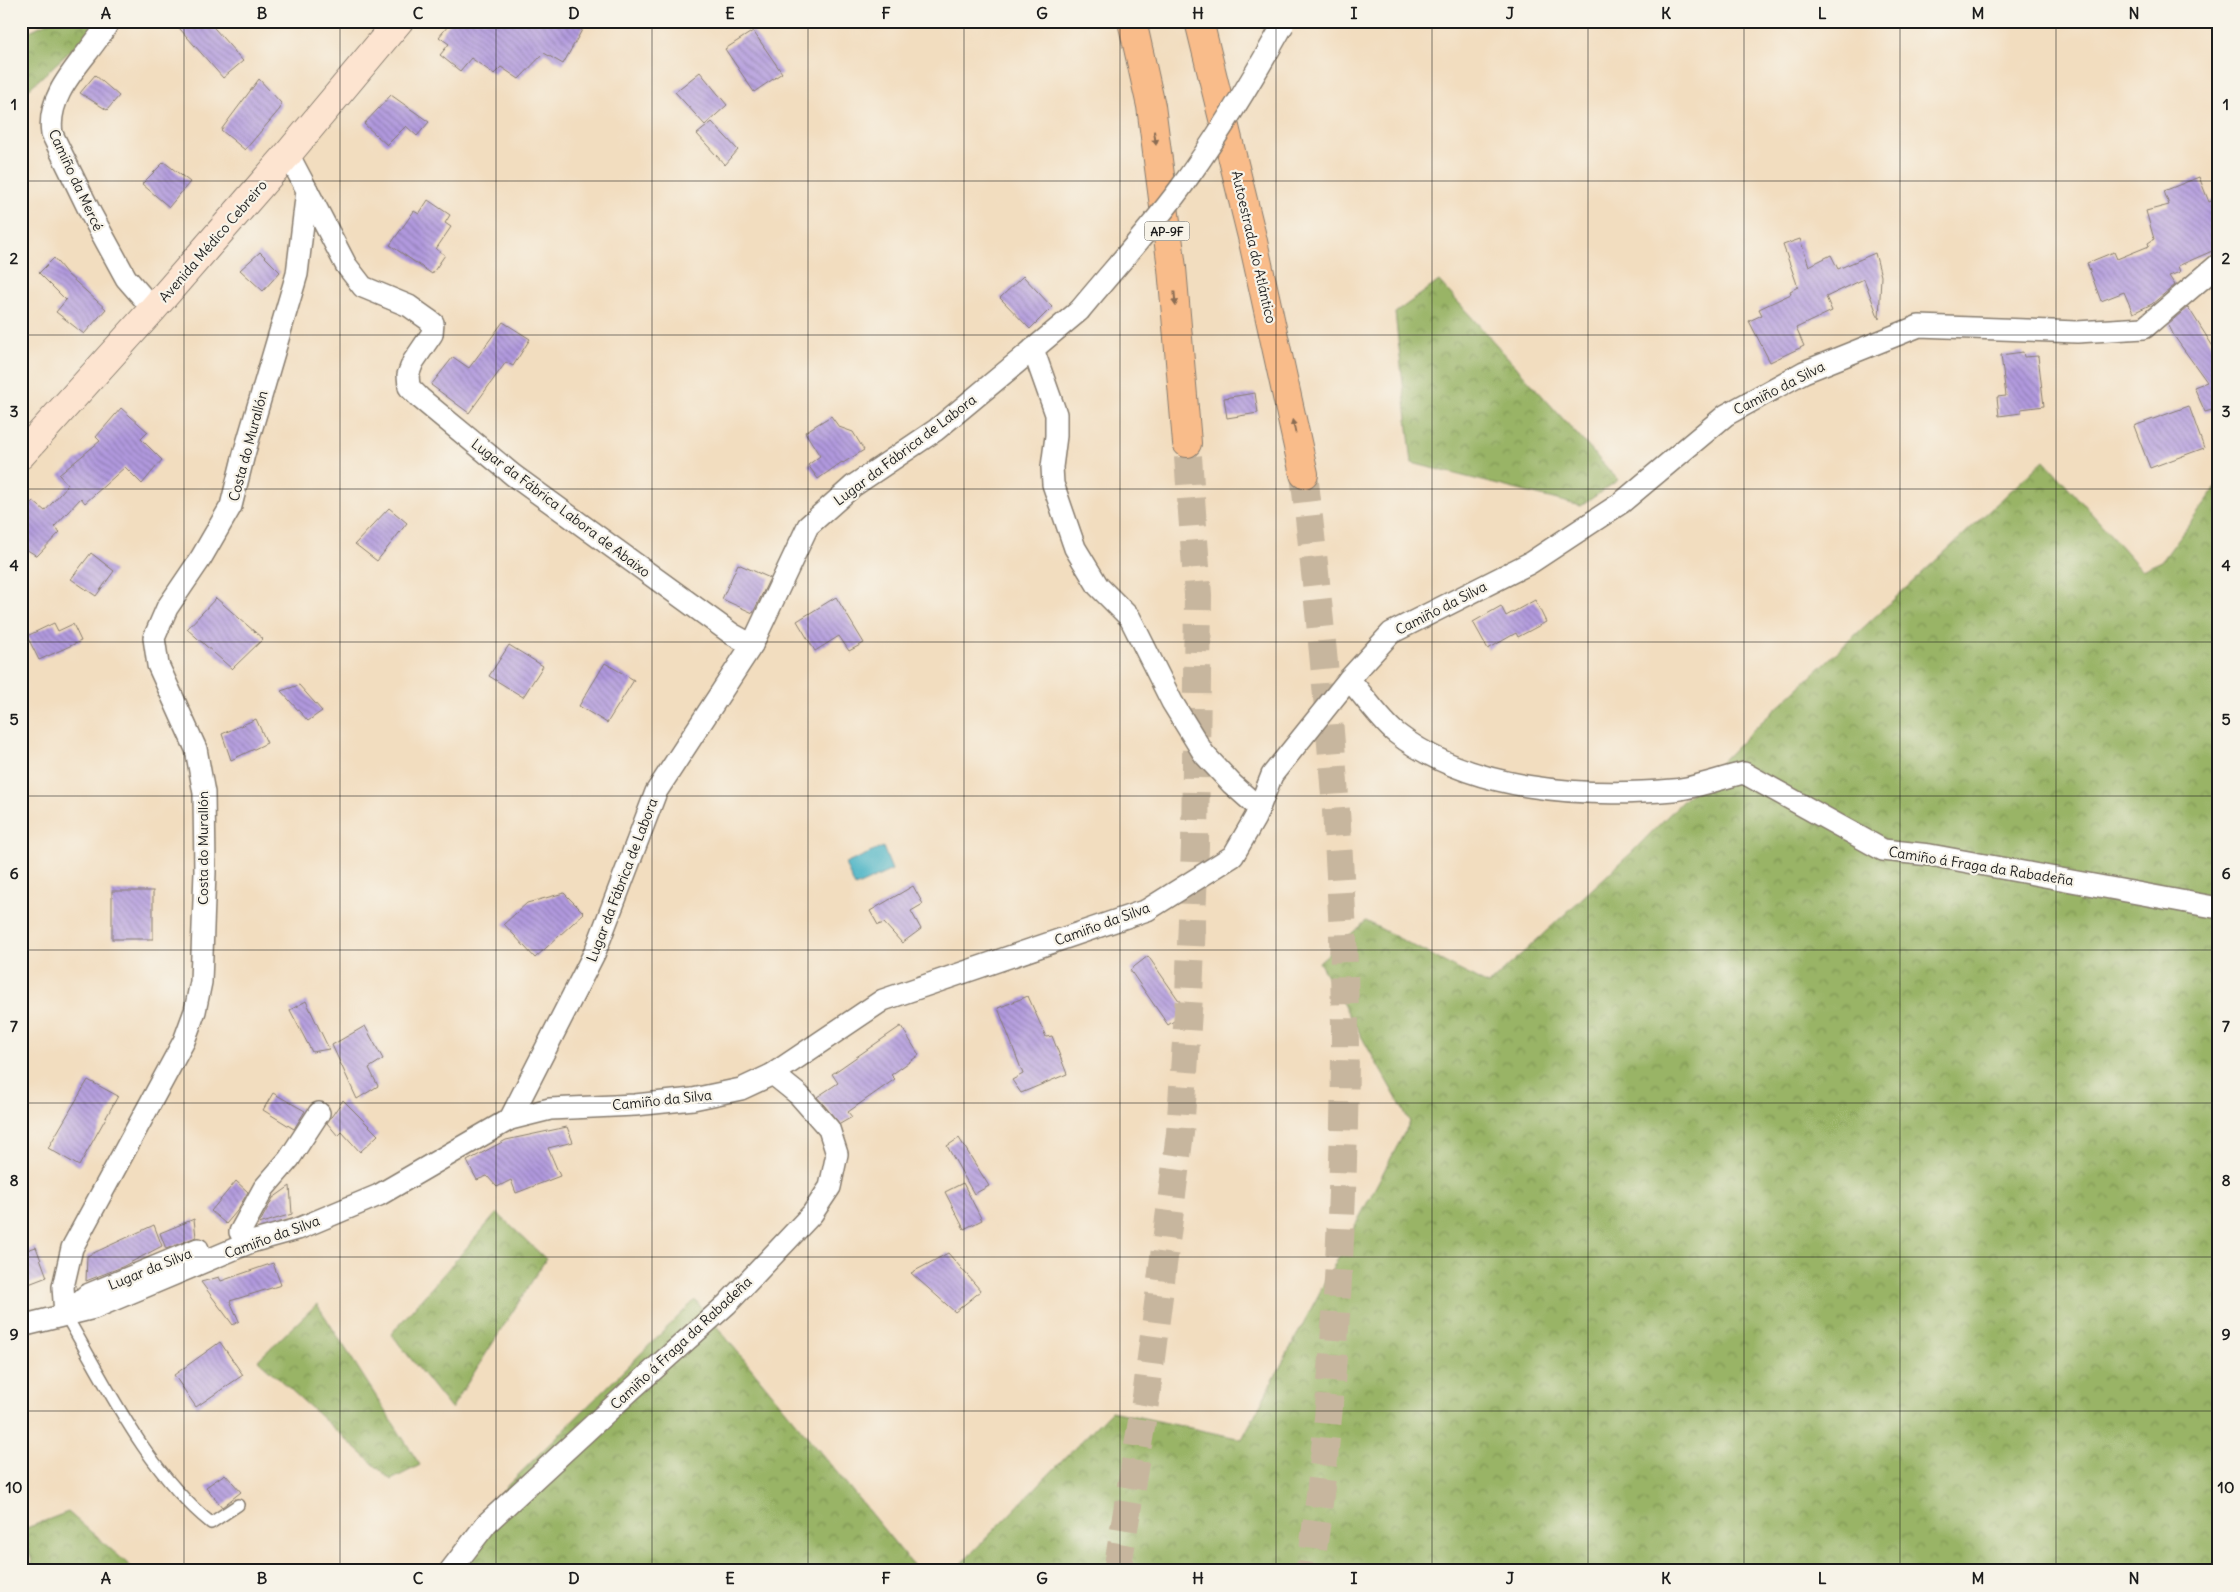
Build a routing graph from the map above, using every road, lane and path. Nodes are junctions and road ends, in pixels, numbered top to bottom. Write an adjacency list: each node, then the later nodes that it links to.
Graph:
1 (109, 21): 11 (street, Camiño da Mercé)
2 (399, 21): 8 (main road, Avenida Médico Cebreiro)
3 (1126, 21): 7 (highway)
4 (1132, 21): 7 (highway, AP-9F)
5 (1200, 21): 15 (highway, Autoestrada do Atlántico, one-way to 5)
6 (1284, 23): 12 (street, Lugar da Fábrica de Labora, bridge)
7 (1151, 106): 13 (highway, AP-9F, one-way to 13)
8 (288, 154): 9 (street); 11 (main road, Avenida Médico Cebreiro)
9 (307, 190): 16 (street, Lugar da Fábrica Labora de Abaixo); 25 (street, Costa do Murallón)
10 (2219, 264): 17 (street, Camiño da Silva)
11 (153, 309): 14 (main road, Avenida Médico Cebreiro)
12 (1033, 349): 16 (street, Lugar da Fábrica de Labora); 18 (street)
13 (1187, 443)
14 (21, 456)
15 (1304, 474)
16 (752, 645): 22 (street, Lugar da Fábrica de Labora)
17 (1349, 679): 18 (street, Camiño da Silva); 19 (street, Camiño á Fraga da Rabadeña)
18 (1259, 808): 20 (street, Camiño da Silva)
19 (2219, 908)
20 (773, 1074): 22 (street, Camiño da Silva); 28 (street, Camiño á Fraga da Rabadeña)
21 (319, 1113): 24 (street)
22 (510, 1120): 23 (street, Camiño da Silva)
23 (298, 1229): 24 (street, Lugar da Silva); 25 (street, Camiño da Silva)
24 (240, 1232): 25 (street, Lugar da Silva)
25 (65, 1314): 26 (street, Camiño da Silva); 27 (lane)
26 (21, 1326)
27 (238, 1505)
28 (450, 1571)

